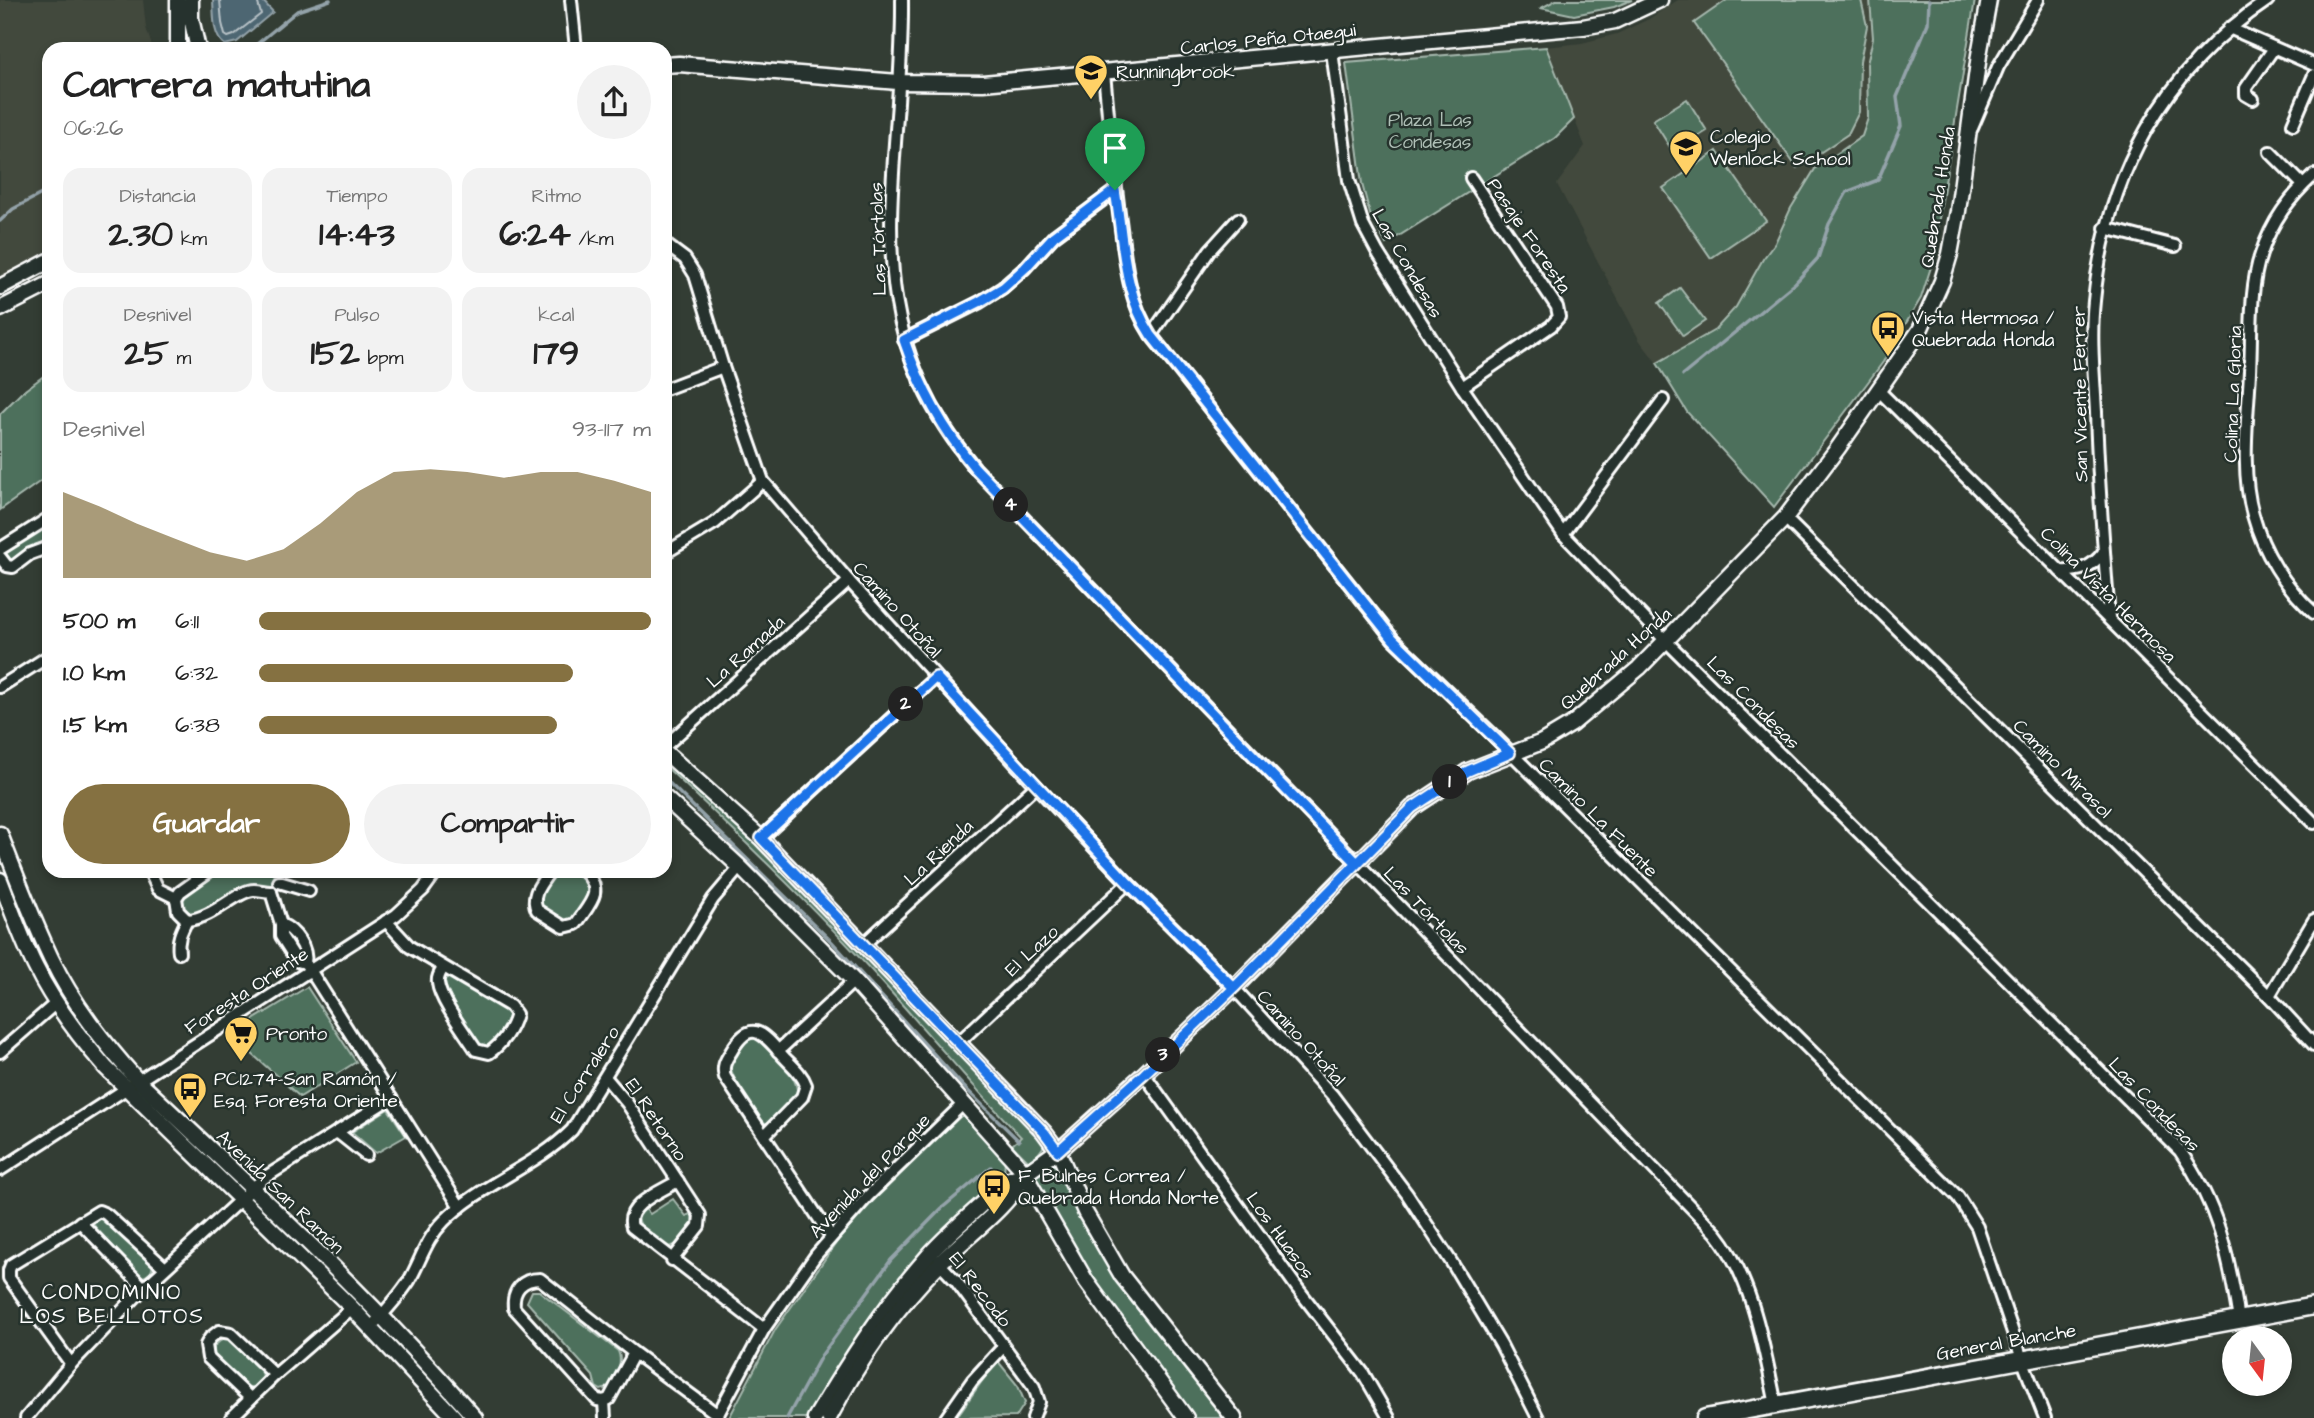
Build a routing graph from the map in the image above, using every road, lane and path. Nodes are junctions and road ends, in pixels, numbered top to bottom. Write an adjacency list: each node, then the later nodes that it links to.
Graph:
1 (178, 0): 10 (street)
2 (191, 0): 11 (street)
3 (570, 0): 12 (street)
4 (902, 0): 19 (street, Las Tórtolas)
5 (1660, 0): 14 (street, Carlos Peña Otaegui)
6 (1989, 0): 22 (street, Quebrada Honda)
7 (2038, 0): 22 (street)
8 (2268, 0): 9 (street, San Vicente Ferrer)
9 (2230, 28): 13 (street); 29 (street, San Vicente Ferrer)
10 (178, 42)
11 (196, 42)
12 (575, 42)
13 (2274, 48): 16 (street); 20 (street)
14 (1332, 51): 17 (street, Carlos Peña Otaegui); 40 (street, Las Condesas)
15 (672, 64): 19 (street, Carlos Peña Otaegui)
16 (2314, 65)
17 (1104, 73): 19 (street, Carlos Peña Otaegui); 27 (street, Camino La Fuente)
18 (2314, 75): 21 (street)
19 (898, 82): 37 (street, Las Tórtolas)
20 (2253, 99)
21 (2293, 124)
22 (1968, 137): 41 (street, Quebrada Honda)
23 (2270, 152): 26 (street)
24 (2314, 175): 26 (street, Colina La Gloria)
25 (1471, 178): 40 (street, Pasaje Foresta)
26 (2303, 185): 54 (street, Colina La Gloria)
27 (1115, 190): 36 (street, Camino La Fuente); 37 (street)
28 (1238, 219): 36 (street)
29 (2105, 228): 30 (street); 50 (street, San Vicente Ferrer)
30 (2175, 246)
31 (672, 249): 38 (street, Camino Otoñal)
32 (42, 265): 33 (street)
33 (0, 287)
34 (42, 288): 35 (street)
35 (0, 309)
36 (1151, 335): 61 (street, Camino La Fuente)
37 (904, 340): 68 (street, Las Tórtolas)
38 (723, 367): 39 (street); 43 (street, Camino Otoñal)
39 (672, 386)
40 (1462, 387): 46 (street, Las Condesas)
41 (1879, 391): 44 (street, Quebrada Honda); 52 (street, Colina Vista Hermosa)
42 (1663, 400): 46 (street)
43 (763, 481): 48 (street); 53 (street, Camino Otoñal)
44 (1785, 518): 56 (street, Quebrada Honda); 92 (street, Camino Mirasol)
45 (42, 523): 47 (street)
46 (1563, 534): 56 (street, Las Condesas)
47 (0, 548)
48 (672, 549)
49 (42, 550): 51 (street)
50 (2103, 553): 52 (street); 55 (street, San Vicente Ferrer)
51 (0, 557)
52 (2060, 571): 55 (street, Colina Vista Hermosa)
53 (849, 581): 58 (street, Camino Otoñal); 60 (street, La Ramada)
54 (2314, 613)
55 (2109, 618): 65 (street, Colina Vista Hermosa)
56 (1666, 641): 61 (street, Quebrada Honda); 121 (street, Las Condesas)
57 (42, 660): 59 (street)
58 (936, 677): 63 (street, Camino Otoñal); 67 (street)
59 (0, 687)
60 (672, 740)
61 (1510, 753): 68 (street, Quebrada Honda); 126 (street, Camino La Fuente)
62 (672, 758): 67 (street)
63 (1036, 786): 78 (street, Camino Otoñal); 86 (street, La Rienda)
64 (672, 804): 69 (street)
65 (2314, 823)
66 (0, 834): 100 (street, Avenida San Ramón)
67 (761, 838): 86 (street)
68 (1357, 863): 91 (street, Quebrada Honda); 131 (street, Las Tórtolas)
69 (740, 867): 90 (street); 99 (street, El Corralero)
70 (153, 878): 81 (street)
71 (200, 878): 81 (street)
72 (278, 878): 80 (street)
73 (281, 878): 79 (street)
74 (431, 878): 85 (street, Foresta Oriente)
75 (545, 878): 76 (street)
76 (591, 878)
77 (0, 880): 82 (street, Avenida San Ramón)
78 (1128, 883): 91 (street, Camino Otoñal); 94 (street, El Lazo)
79 (309, 891)
80 (271, 892): 83 (street); 88 (street)
81 (176, 898): 83 (street)
82 (3, 900): 93 (street, Avenida San Ramón)
83 (187, 920): 87 (street)
84 (2314, 920): 92 (street)
85 (386, 921): 88 (street, Foresta Oriente); 89 (street)
86 (864, 944): 94 (street)
87 (179, 953)
88 (308, 966): 100 (street, Foresta Oriente); 101 (street)
89 (443, 968): 89 (street)
90 (854, 981): 96 (street); 102 (street)
91 (1234, 988): 98 (street, Quebrada Honda); 145 (street, Camino Otoñal)
92 (2269, 996): 95 (street, Camino Mirasol)
93 (56, 1003): 97 (street); 100 (street, Avenida San Ramón)
94 (958, 1043): 105 (street)
95 (2314, 1045)
96 (778, 1051): 104 (street); 104 (street)
97 (0, 1052)
98 (1144, 1074): 105 (street, Quebrada Honda); 144 (street, Los Huasos)
99 (605, 1077): 109 (street, El Retorno); 111 (street, El Corralero)
100 (132, 1085): 107 (street, Foresta Oriente); 110 (street, Avenida San Ramón)
101 (391, 1098): 103 (street); 111 (street)
102 (964, 1103): 108 (street); 113 (street, Avenida del Parque)
103 (337, 1132): 106 (street); 110 (street)
104 (764, 1136): 113 (street)
105 (1058, 1151): 108 (street, Quebrada Honda); 143 (street)
106 (366, 1155)
107 (0, 1170)
108 (1025, 1174): 114 (street, Quebrada Honda); 142 (street)
109 (678, 1181): 115 (street, El Retorno); 115 (street, El Retorno)
110 (246, 1194): 116 (street); 119 (street, Avenida San Ramón); 120 (street, Avenida San Ramón)
111 (460, 1207): 120 (street, El Corralero)
112 (80, 1222): 116 (street); 117 (street); 127 (street)
113 (831, 1236): 123 (street, Avenida del Parque)
114 (935, 1259): 124 (street, El Recodo); 138 (street); 139 (street)
115 (672, 1260): 123 (street, El Retorno)
116 (165, 1268): 117 (street)
117 (144, 1288): 127 (street)
118 (2314, 1306): 121 (main road, General Blanche)
119 (352, 1307): 122 (street, Avenida San Ramón); 128 (street)
120 (382, 1316): 122 (street, El Corralero); 136 (street, Avenida San Ramón)
121 (2239, 1320): 126 (main road, General Blanche)
122 (370, 1327): 135 (street, Avenida San Ramón)
123 (764, 1329): 132 (street, Avenida del Parque)
124 (1003, 1347): 140 (street, El Recodo); 141 (street, El Recodo)
125 (634, 1353): 130 (street); 130 (street); 132 (street)
126 (2022, 1359): 131 (main road, General Blanche); 147 (street, Camino La Fuente)
127 (71, 1364): 133 (street)
128 (275, 1375): 129 (street); 129 (street)
129 (250, 1398): 134 (street)
130 (604, 1401): 137 (street)
131 (1776, 1405): 146 (main road, General Blanche)
132 (717, 1416)
133 (26, 1418)
134 (231, 1418)
135 (455, 1418)
136 (475, 1418)
137 (605, 1418)
138 (816, 1418)
139 (829, 1418)
140 (946, 1418)
141 (1033, 1418)
142 (1186, 1418)
143 (1234, 1418)
144 (1388, 1418)
145 (1538, 1418)
146 (1705, 1418)
147 (2045, 1418)

